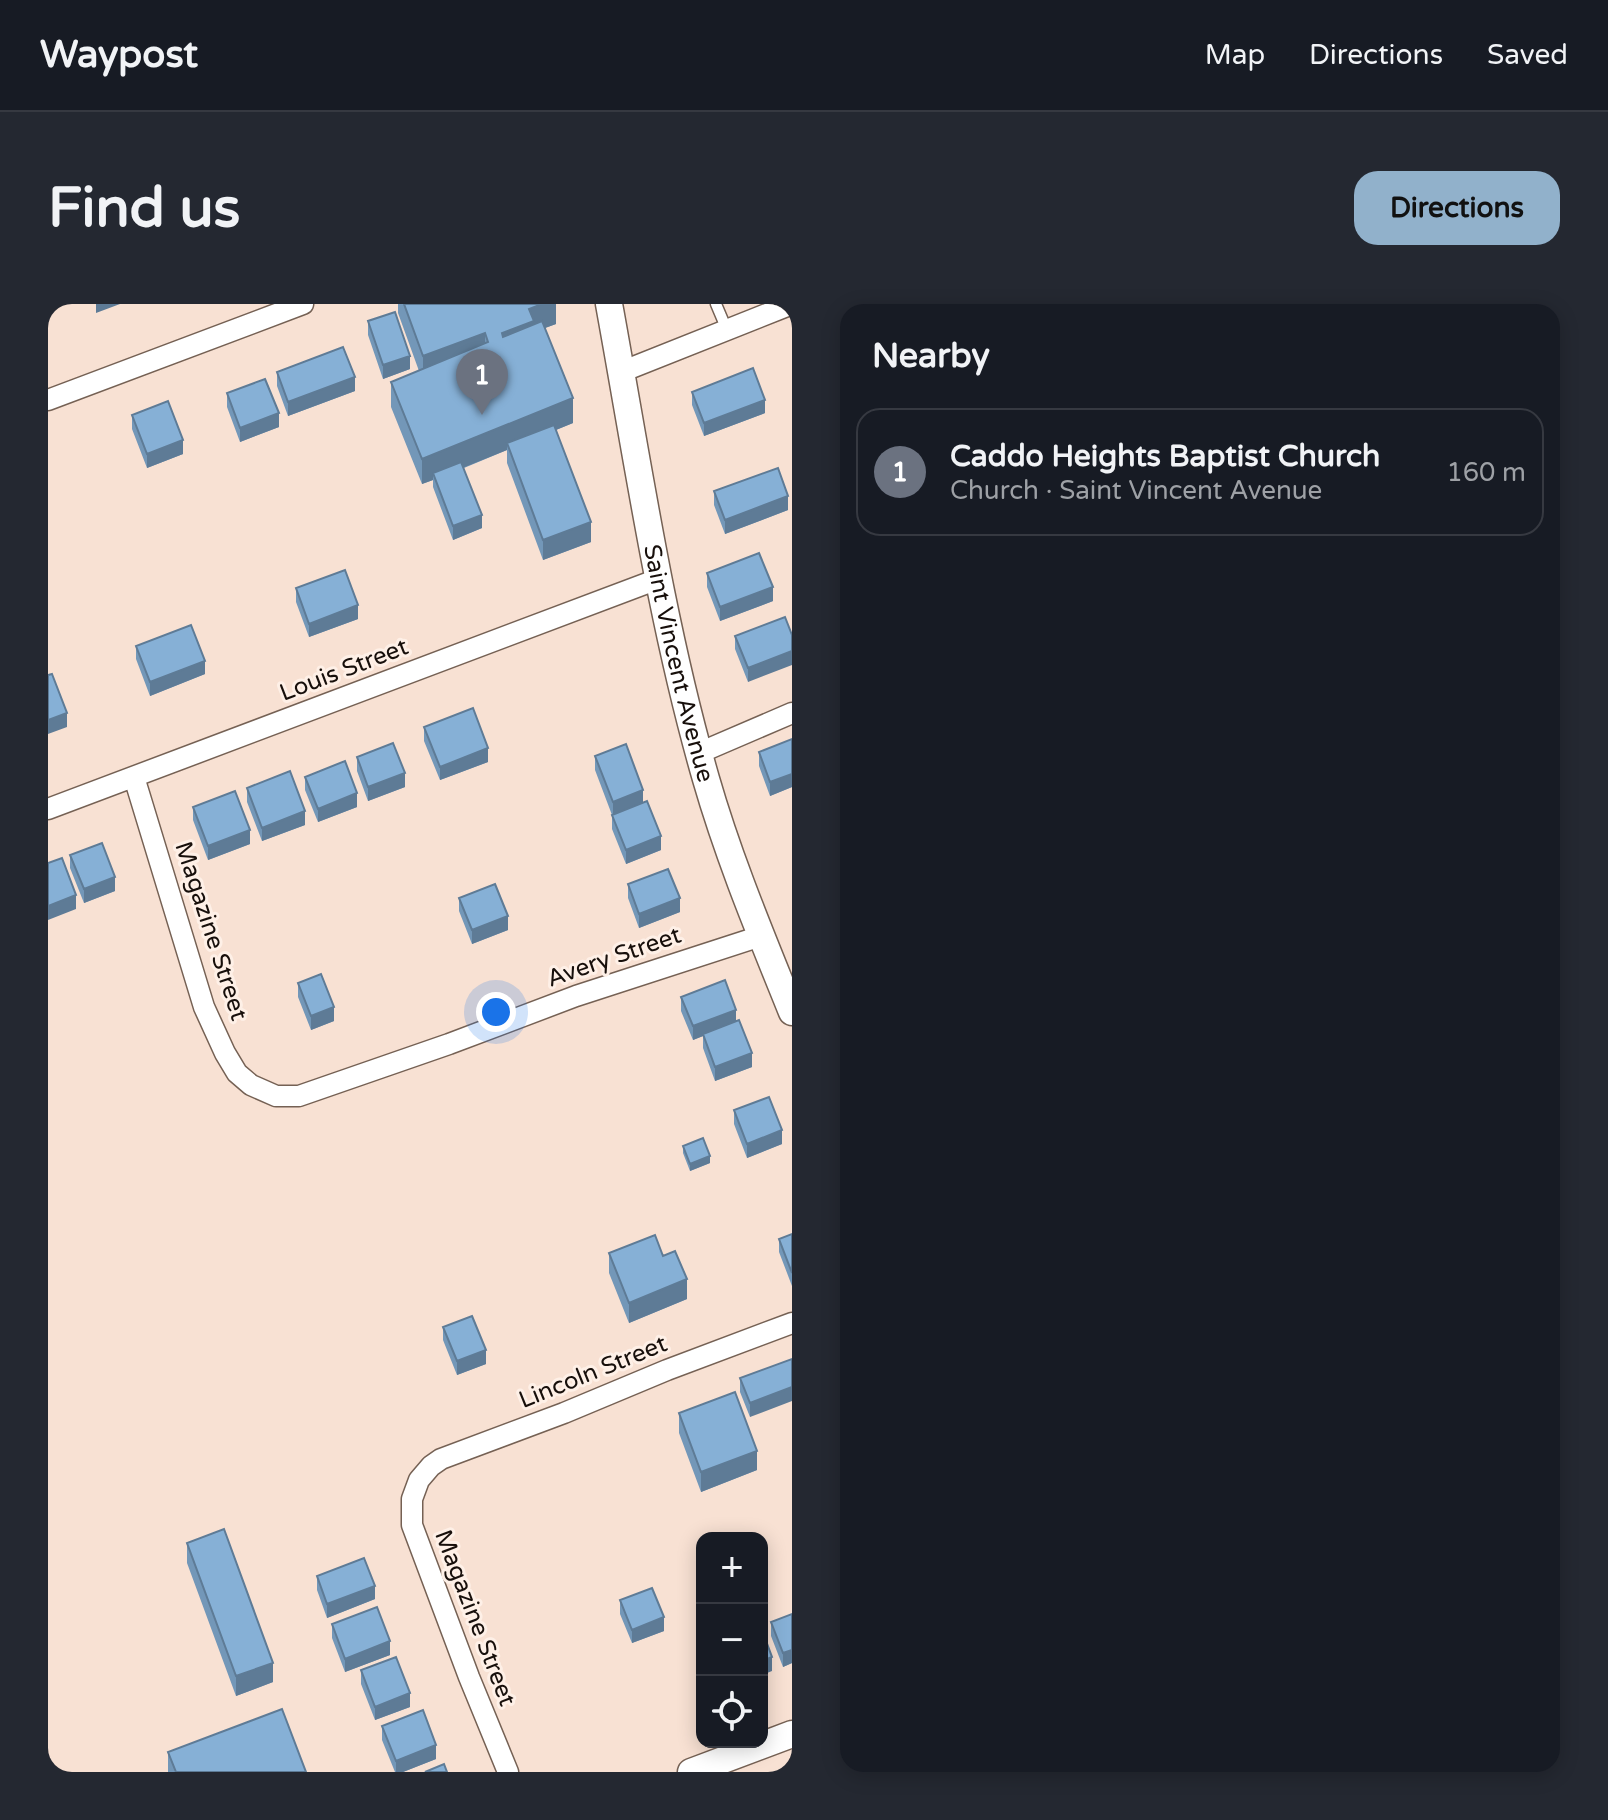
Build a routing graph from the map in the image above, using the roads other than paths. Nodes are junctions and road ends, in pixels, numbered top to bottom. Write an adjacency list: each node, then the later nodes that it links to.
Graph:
1 (303, 304): 7 (street)
2 (609, 304): 6 (street, Saint Vincent Avenue)
3 (716, 304): 5 (lane)
4 (792, 304): 5 (street)
5 (727, 330): 6 (street)
6 (621, 372): 8 (street, Saint Vincent Avenue)
7 (48, 400)
8 (658, 579): 10 (street, Saint Vincent Avenue); 11 (street, Louis Street)
9 (792, 713): 10 (street)
10 (699, 753): 13 (street, Saint Vincent Avenue)
11 (134, 777): 12 (street, Louis Street); 15 (street, Magazine Street)
12 (48, 809)
13 (761, 936): 14 (street, Saint Vincent Avenue); 15 (street, Avery Street)
14 (792, 1012)
15 (257, 1089)
16 (792, 1323): 17 (street, Lincoln Street)
17 (419, 1480): 19 (street, Magazine Street)
18 (792, 1734): 20 (street)
19 (508, 1772)
20 (691, 1772)

